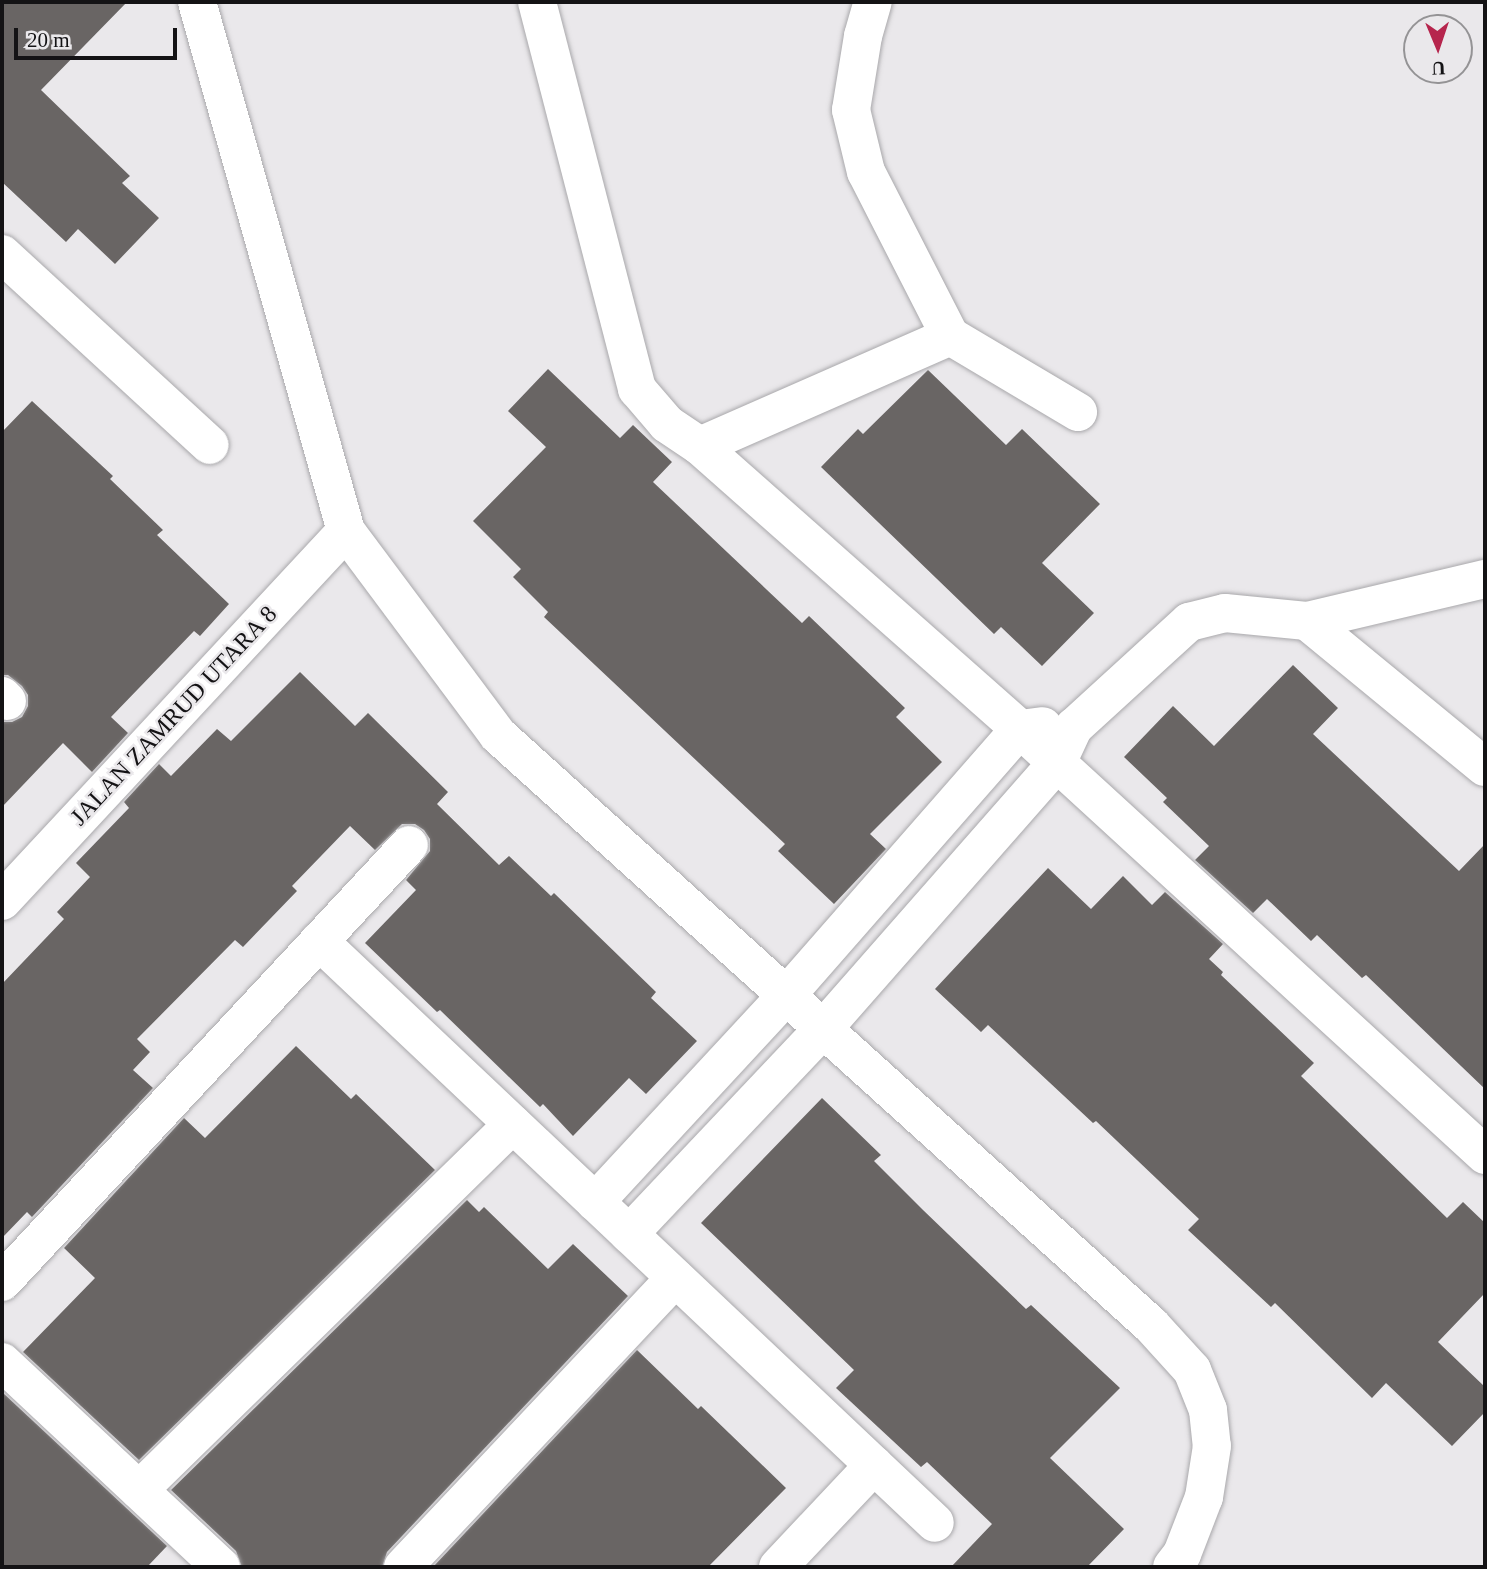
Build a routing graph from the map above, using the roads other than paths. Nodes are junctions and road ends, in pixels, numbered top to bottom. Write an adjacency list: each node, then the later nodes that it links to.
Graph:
1 (197, 2): 9 (street)
2 (537, 2): 8 (street)
3 (873, 2): 5 (street)
4 (2, 254): 7 (street)
5 (950, 336): 6 (street); 8 (street)
6 (1078, 412)
7 (210, 445)
8 (700, 446): 13 (street)
9 (346, 531): 17 (street, JALAN ZAMRUD UTARA 8); 19 (street)
10 (1485, 579): 11 (street)
11 (1307, 621): 12 (street); 15 (street)
12 (1074, 727): 13 (street); 14 (street)
13 (1020, 729): 14 (street); 19 (street)
14 (1057, 763): 20 (street); 22 (street)
15 (1485, 767)
16 (409, 845): 18 (street)
17 (2, 901)
18 (319, 941): 21 (street); 26 (street)
19 (785, 997): 20 (street); 23 (street)
20 (824, 1028): 24 (street); 34 (street)
21 (513, 1124): 23 (street); 29 (street)
22 (1485, 1155)
23 (596, 1202): 24 (street)
24 (629, 1234): 25 (street)
25 (675, 1278): 28 (street); 32 (street)
26 (2, 1282)
27 (2, 1362): 29 (street)
28 (874, 1465): 30 (street); 33 (street)
29 (139, 1490): 31 (street)
30 (935, 1523)
31 (221, 1567)
32 (403, 1567)
33 (778, 1567)
34 (1171, 1567)

